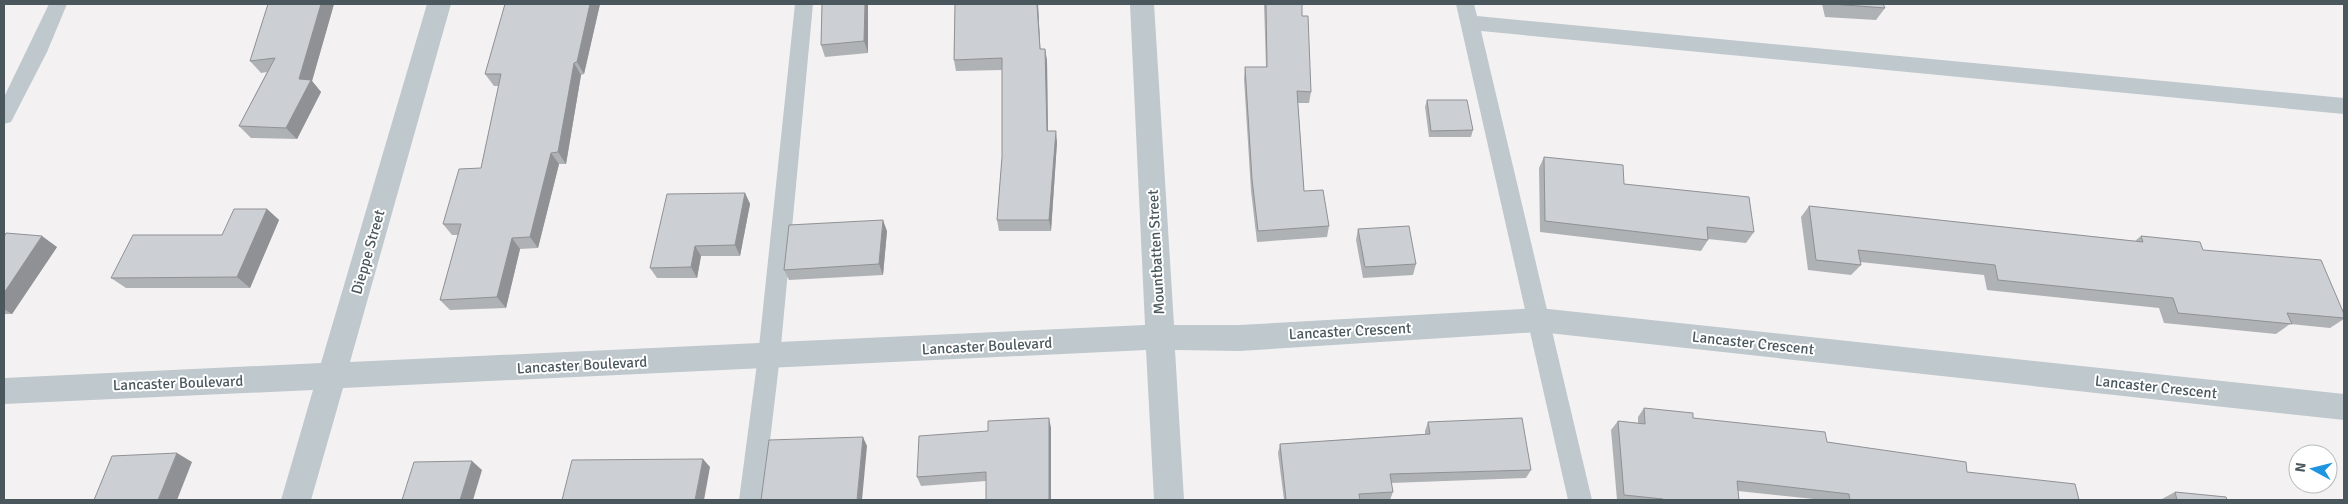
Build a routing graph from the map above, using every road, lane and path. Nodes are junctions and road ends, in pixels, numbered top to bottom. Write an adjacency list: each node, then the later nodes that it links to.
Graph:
1 (58, 4): 7 (lane)
2 (439, 4): 11 (street, Dieppe Street)
3 (804, 4): 10 (lane)
4 (1142, 4): 9 (street, Mountbatten Street)
5 (1468, 13): 6 (lane); 8 (lane)
6 (2344, 106)
7 (4, 116)
8 (1538, 320): 9 (street, Lancaster Crescent); 13 (street, Lancaster Crescent); 17 (lane)
9 (1161, 337): 10 (street, Lancaster Boulevard); 16 (street, Mountbatten Street)
10 (769, 356): 11 (street, Lancaster Boulevard); 15 (lane)
11 (332, 376): 12 (street, Lancaster Boulevard); 14 (street, Dieppe Street)
12 (4, 391)
13 (2344, 407)
14 (296, 500)
15 (751, 500)
16 (1169, 500)
17 (1580, 500)

